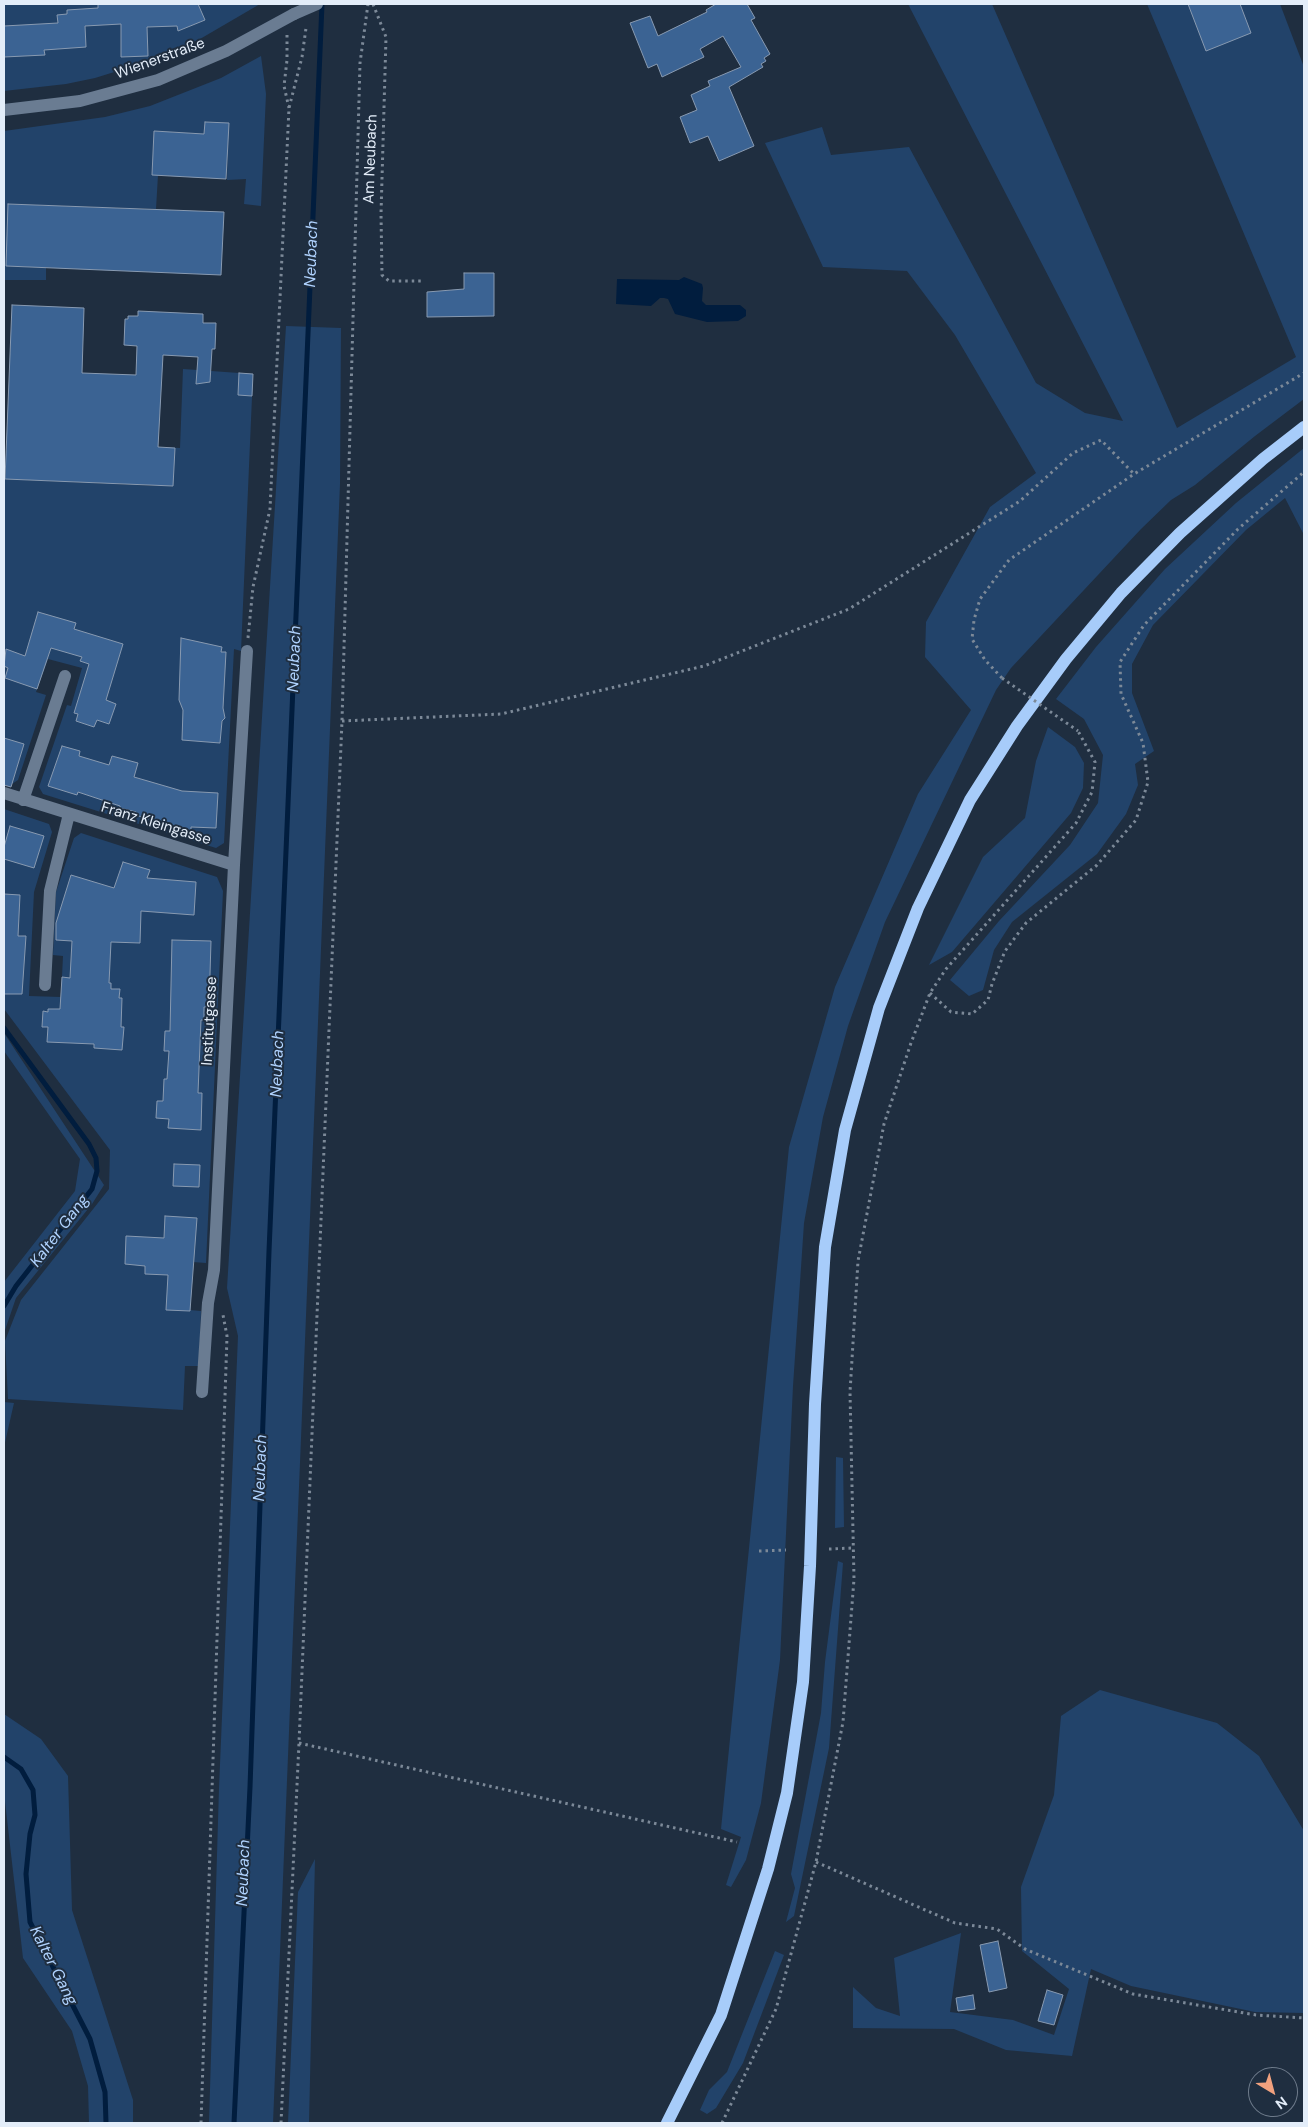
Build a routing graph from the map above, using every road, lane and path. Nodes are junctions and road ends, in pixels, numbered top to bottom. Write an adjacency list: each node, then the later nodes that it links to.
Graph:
1 (317, 4): 4 (street, Wienerstraße, bridge)
2 (368, 4): 15 (path)
3 (373, 4): 8 (path, Am Neubach)
4 (290, 17): 6 (path); 7 (street, Wienerstraße)
5 (306, 28): 6 (path)
6 (289, 108): 13 (path)
7 (4, 110)
8 (421, 281)
9 (1304, 373): 12 (path)
10 (1304, 427): 34 (main road)
11 (1304, 472): 21 (path)
12 (1134, 474): 15 (path); 21 (path, bridge)
13 (247, 651): 19 (street, Institutgasse)
14 (65, 676): 17 (street)
15 (342, 721): 28 (path)
16 (4, 793): 17 (street, Franz Kleingasse)
17 (22, 800): 18 (street, Franz Kleingasse)
18 (69, 814): 19 (street, Franz Kleingasse); 20 (street)
19 (234, 865): 23 (street, Institutgasse)
20 (46, 985)
21 (930, 993): 24 (path)
22 (222, 1307): 32 (path)
23 (202, 1392)
24 (853, 1548): 25 (path); 30 (path)
25 (829, 1549)
26 (786, 1550): 27 (path)
27 (759, 1551)
28 (299, 1743): 29 (path); 33 (path)
29 (737, 1842)
30 (816, 1862): 31 (path); 35 (path)
31 (1304, 2018)
32 (201, 2123)
33 (281, 2123)
34 (666, 2123)
35 (722, 2123)

